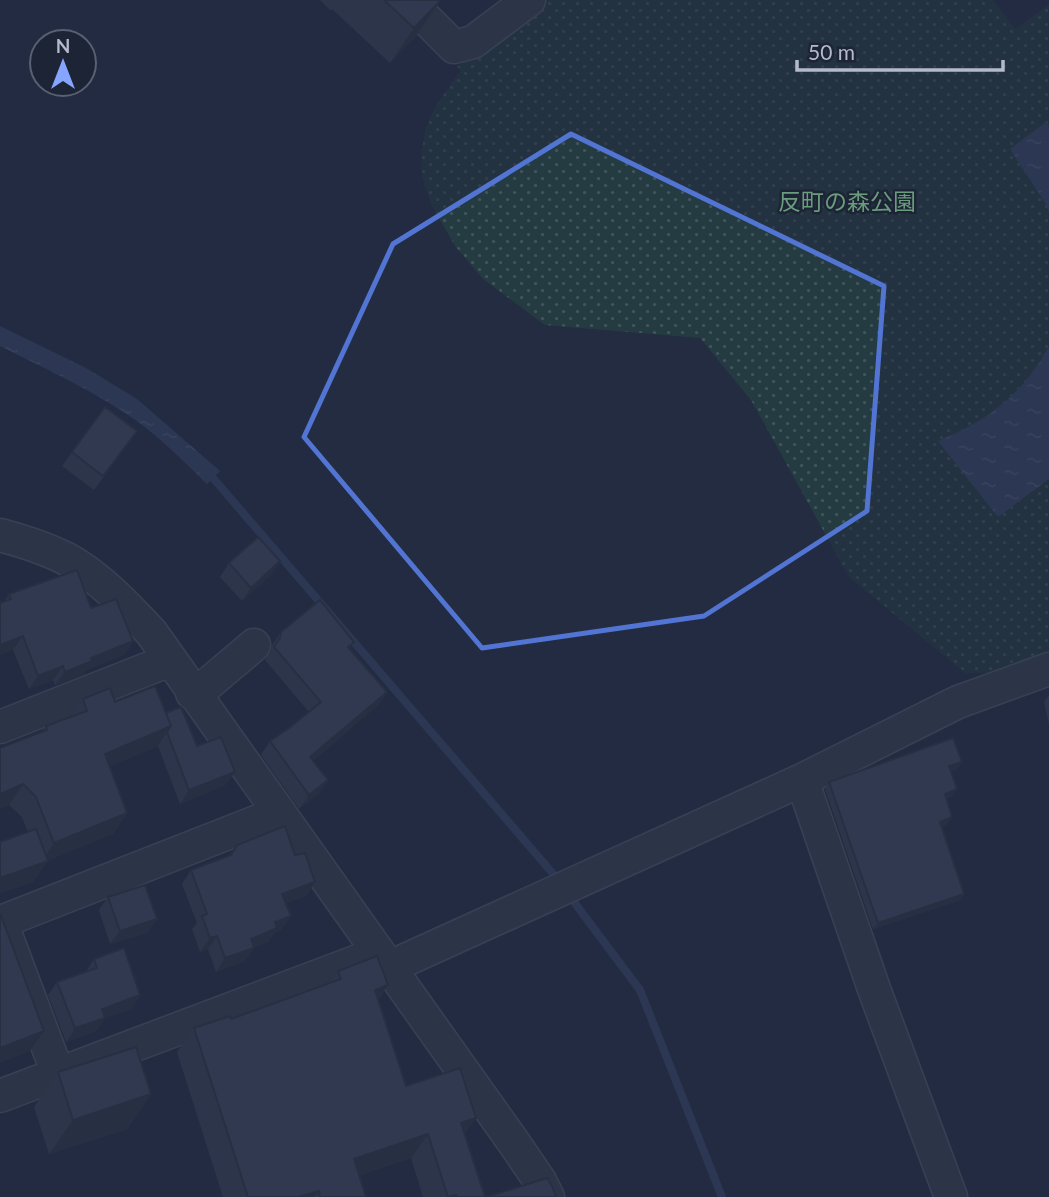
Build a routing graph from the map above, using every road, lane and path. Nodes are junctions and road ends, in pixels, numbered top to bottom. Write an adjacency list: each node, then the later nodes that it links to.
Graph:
1 (407, 0): 2 (street)
2 (529, 0)
3 (0, 535): 5 (street)
4 (254, 645): 7 (street)
5 (170, 660): 7 (street); 8 (street)
6 (1049, 668): 9 (street)
7 (192, 693): 10 (street)
8 (0, 727)
9 (802, 780): 11 (street); 15 (street)
10 (279, 813): 11 (street); 12 (street)
11 (384, 960): 12 (street); 14 (street)
12 (58, 1074): 13 (street)
13 (0, 1096)
14 (548, 1197)
15 (951, 1197)

